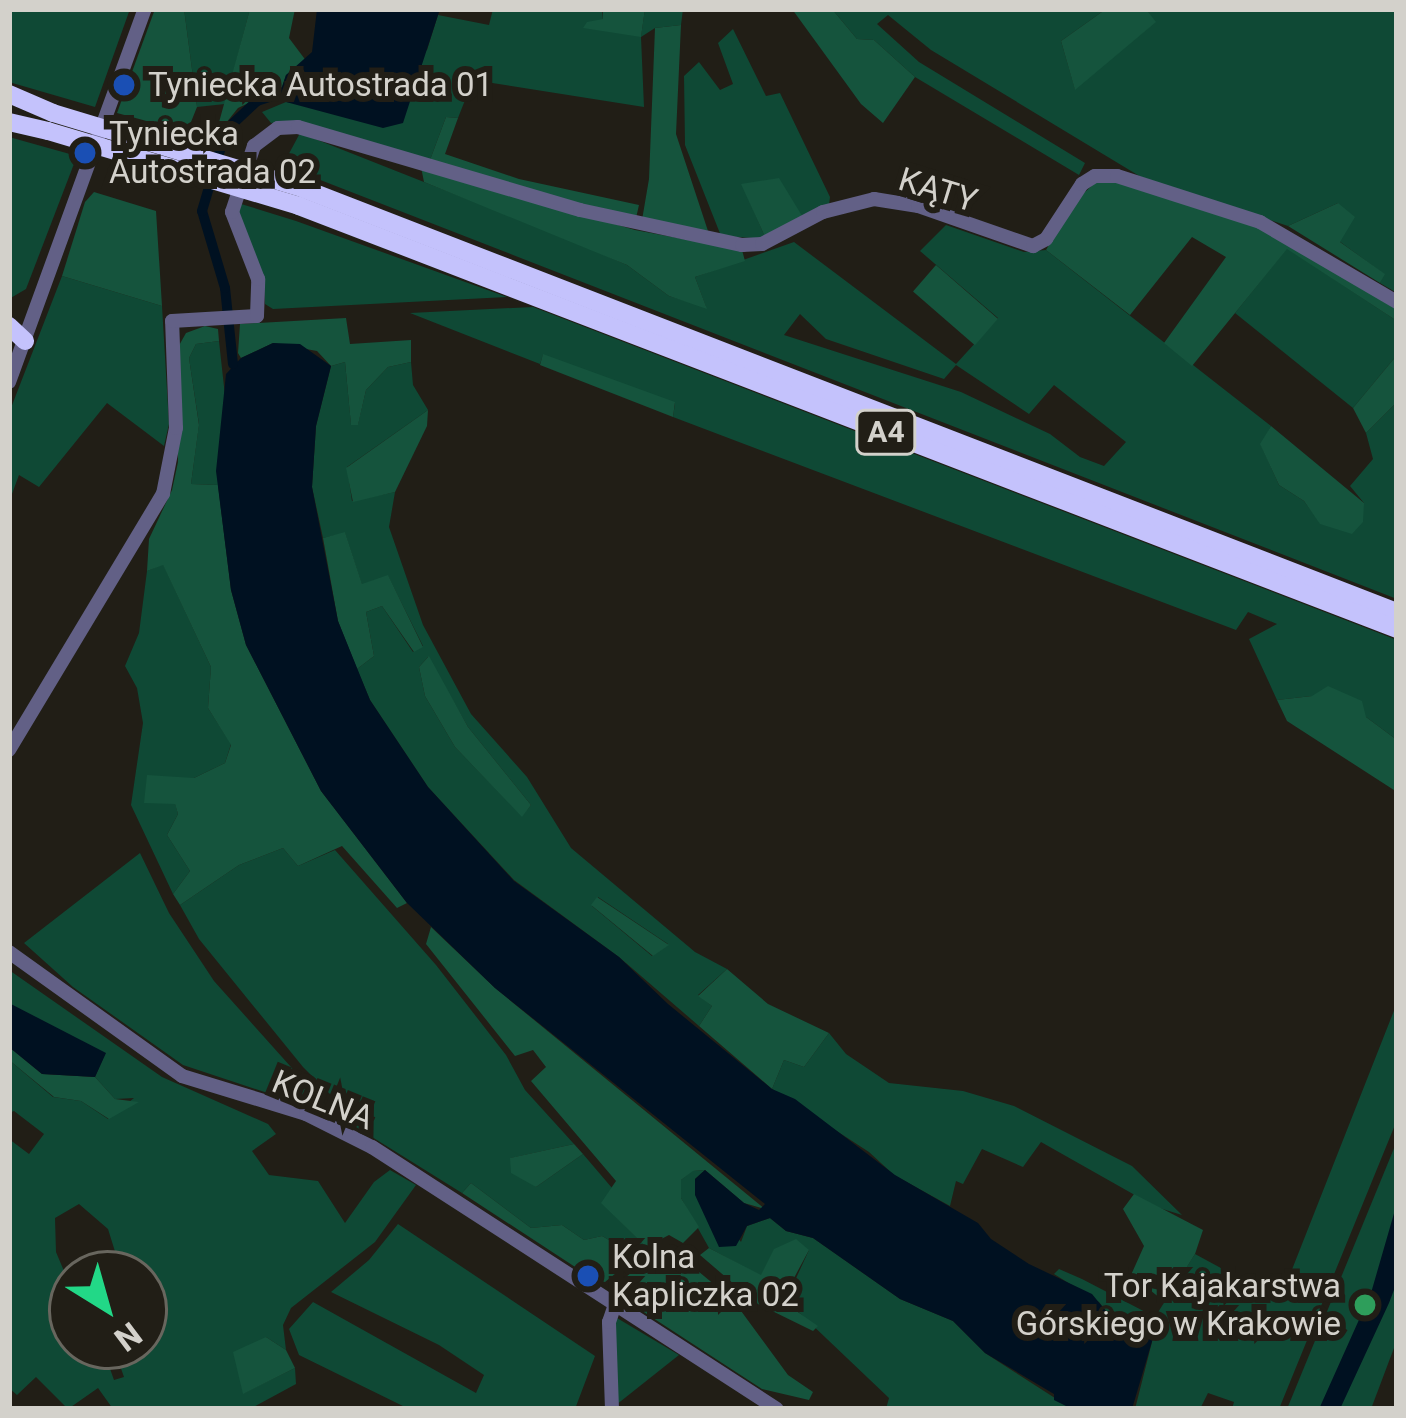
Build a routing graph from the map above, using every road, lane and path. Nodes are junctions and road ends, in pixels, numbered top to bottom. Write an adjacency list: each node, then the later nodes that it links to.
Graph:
1 (145, 9): 9 (street)
2 (9, 94): 5 (highway)
3 (9, 104): 5 (highway, A4)
4 (9, 124): 5 (highway, A4)
5 (46, 124): 6 (highway, A4, bridge)
6 (302, 198): 11 (highway, A4); 12 (highway, A4)
7 (1397, 302): 13 (street, KĄTY)
8 (9, 326): 9 (highway)
9 (17, 341): 10 (street)
10 (9, 382)
11 (1397, 612)
12 (1397, 629)
13 (9, 750)
14 (9, 952): 15 (street, KOLNA)
15 (615, 1305): 16 (street); 17 (street, KOLNA)
16 (612, 1409)
17 (777, 1409)

